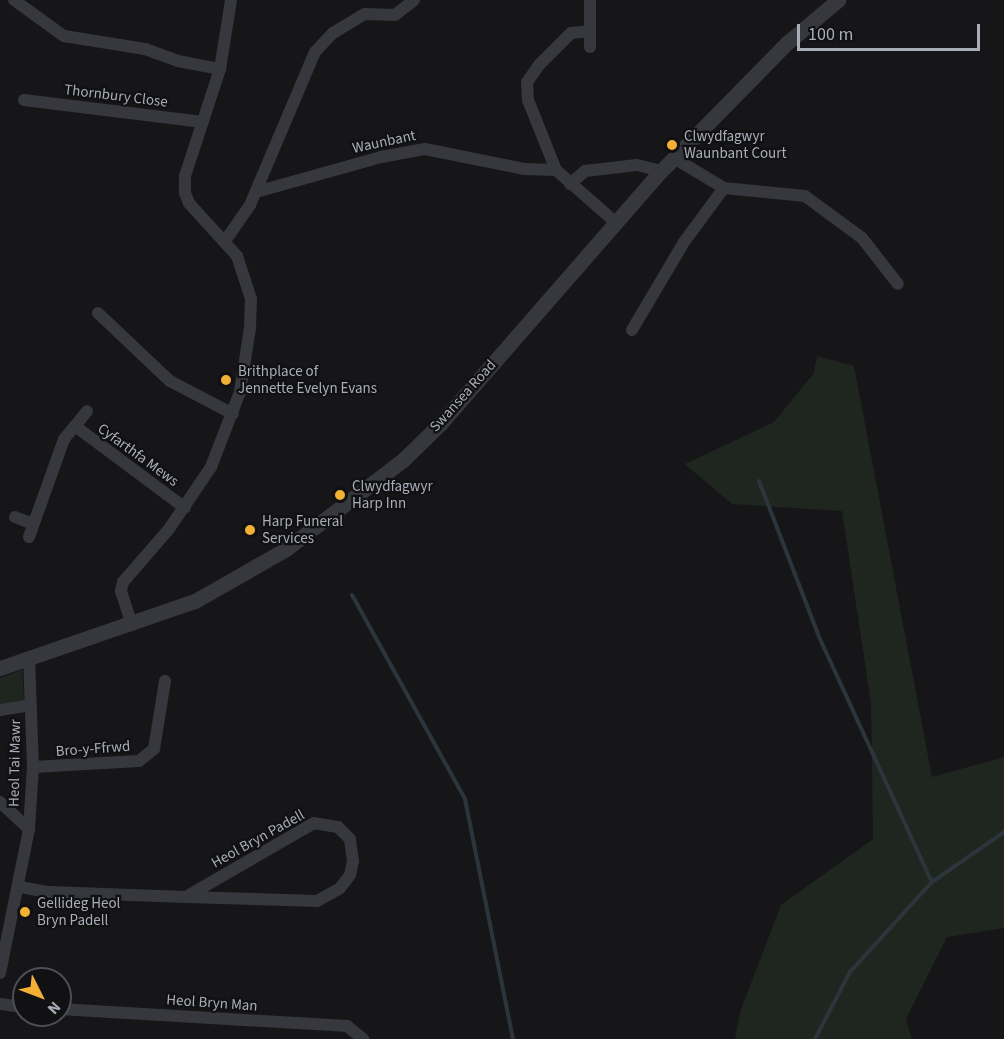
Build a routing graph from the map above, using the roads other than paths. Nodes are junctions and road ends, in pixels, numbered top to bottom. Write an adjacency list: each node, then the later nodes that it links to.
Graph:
1 (14, 0): 8 (street)
2 (231, 0): 8 (street)
3 (414, 0): 16 (street)
4 (590, 0): 6 (street)
5 (838, 0): 11 (street, Swansea Road)
6 (590, 31): 7 (street); 12 (street)
7 (590, 47)
8 (220, 69): 10 (street)
9 (24, 100): 10 (street, Thornbury Close)
10 (203, 122): 18 (street)
11 (674, 158): 13 (street, Swansea Road); 15 (street)
12 (556, 170): 14 (street); 16 (street, Waunbant)
13 (661, 171): 14 (street); 17 (street, Swansea Road)
14 (570, 184): 17 (street)
15 (723, 188): 19 (street); 21 (street)
16 (256, 192): 18 (street)
17 (615, 222): 29 (street, Swansea Road)
18 (225, 241): 23 (street)
19 (898, 284)
20 (98, 313): 23 (street)
21 (632, 330)
22 (87, 411): 24 (street, Cyfarthfa Mews)
23 (233, 414): 25 (street)
24 (75, 426): 25 (street, Cyfarthfa Mews); 27 (street, Cyfarthfa Mews)
25 (185, 508): 29 (street)
26 (15, 517): 27 (street)
27 (33, 524): 28 (street, Cyfarthfa Mews)
28 (29, 537)
29 (132, 625): 30 (street, Swansea Road)
30 (29, 658): 31 (street, Swansea Road); 33 (street, Heol Tai Mawr)
31 (0, 668)
32 (165, 681): 35 (street, Bro-y-Ffrwd)
33 (31, 705): 34 (street); 35 (street, Heol Tai Mawr)
34 (0, 710)
35 (33, 768): 37 (street, Heol Tai Mawr)
36 (0, 802): 37 (street)
37 (28, 829): 38 (street, Heol Tai Mawr)
38 (20, 887): 39 (street, Heol Bryn Padell); 40 (street, Heol Tai Mawr)
39 (186, 897): 39 (street, Heol Bryn Padell)
40 (6, 929): 41 (street, Heol Tai Mawr)
41 (0, 973)
42 (72, 1010): 43 (street, Heol Bryn Man)
43 (362, 1036)

